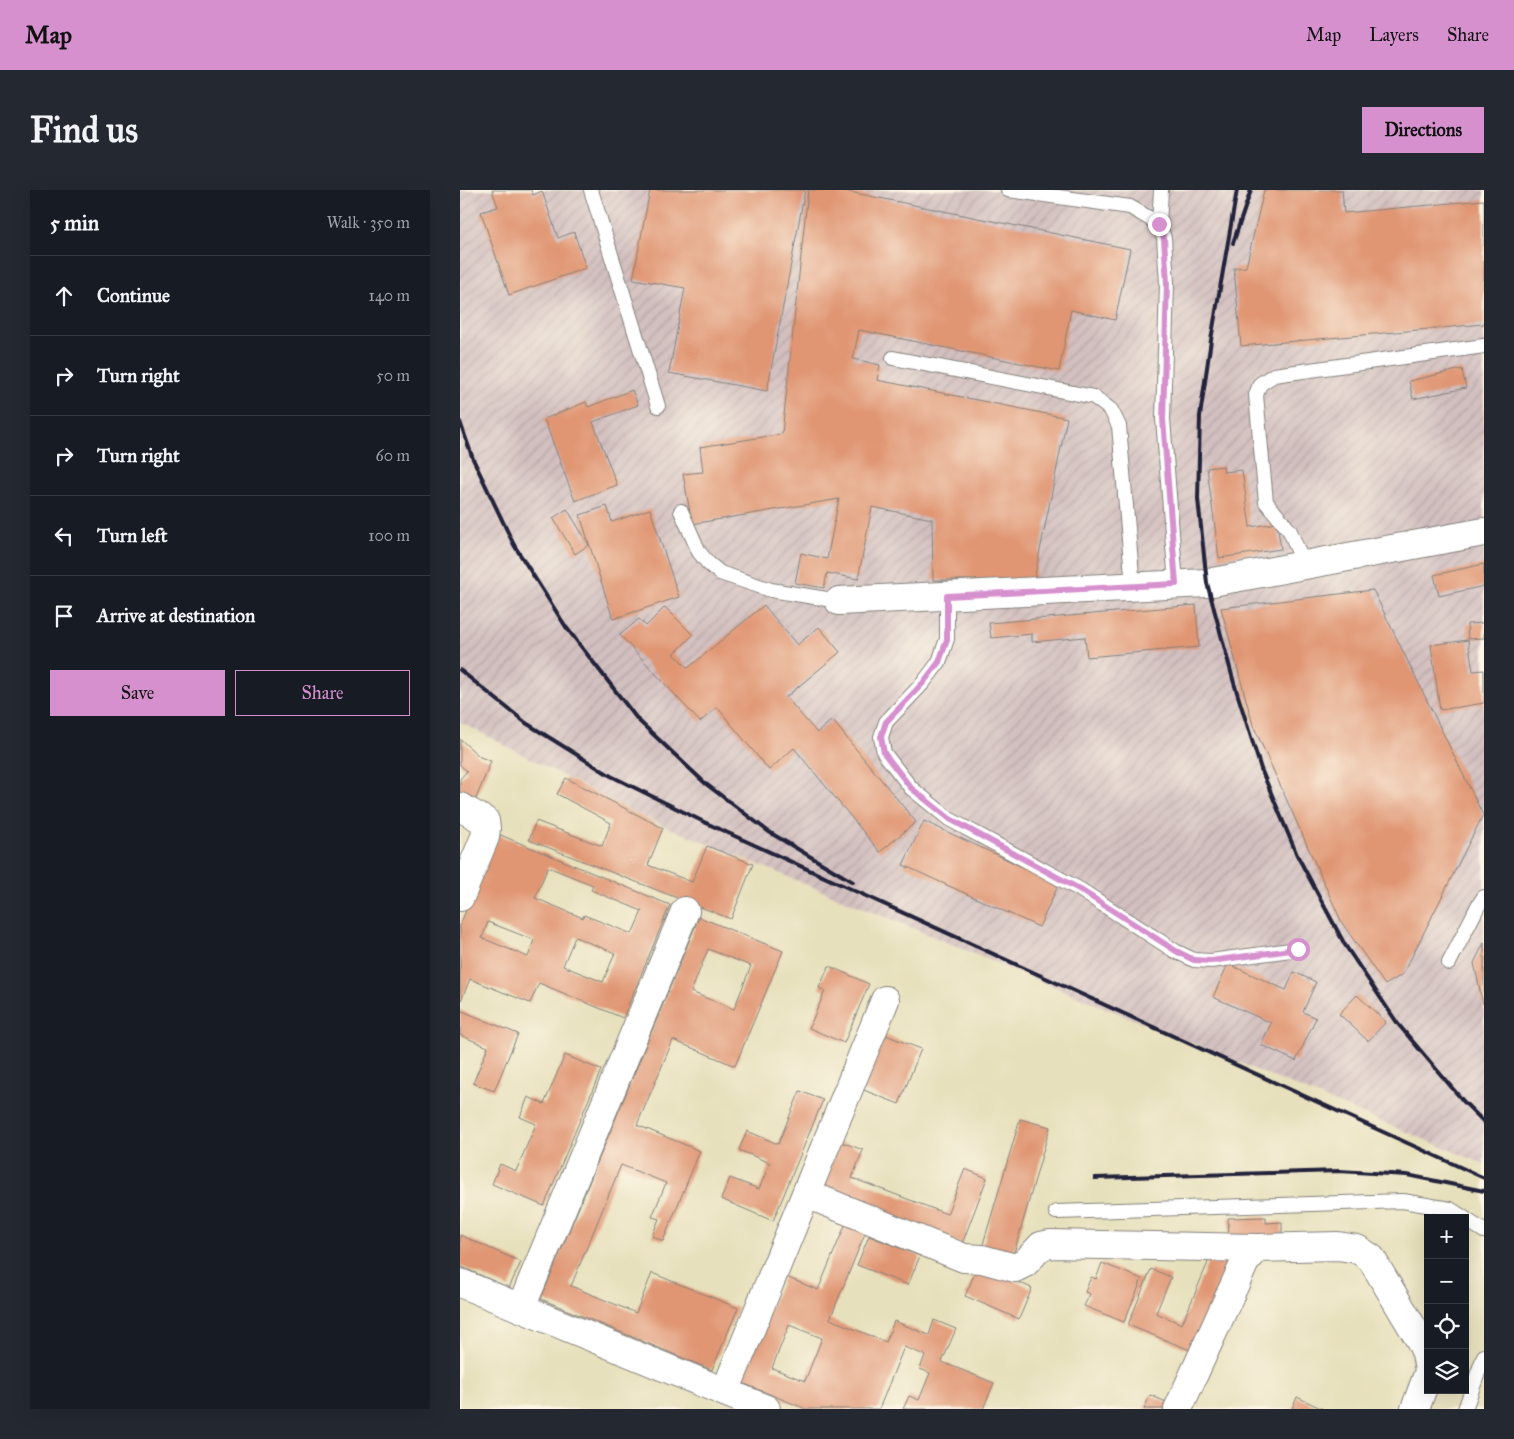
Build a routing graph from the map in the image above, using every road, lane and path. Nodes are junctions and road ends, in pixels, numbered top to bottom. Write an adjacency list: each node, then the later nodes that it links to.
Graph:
1 (591, 190): 7 (lane)
2 (1008, 190): 4 (lane)
3 (1161, 190): 4 (lane)
4 (1159, 224): 11 (lane)
5 (1484, 346): 10 (lane)
6 (893, 358): 12 (lane)
7 (658, 406)
8 (682, 511): 14 (lane)
9 (1484, 532): 10 (street)
10 (1304, 565): 11 (street)
11 (1176, 584): 12 (street)
12 (1133, 586): 13 (street)
13 (947, 596): 14 (street); 19 (lane)
14 (839, 601)
15 (460, 807): 16 (street)
16 (460, 897)
17 (1484, 897): 20 (lane)
18 (685, 911): 29 (street)
19 (1298, 949)
20 (1449, 963)
21 (885, 1000): 22 (street)
22 (807, 1194): 27 (street); 33 (street)
23 (1056, 1212): 24 (lane)
24 (1457, 1214)
25 (1469, 1221): 26 (lane)
26 (1484, 1230)
27 (1257, 1248): 30 (street); 35 (street)
28 (460, 1283): 29 (street)
29 (521, 1308): 33 (street)
30 (1424, 1349)
31 (1484, 1356): 37 (lane)
32 (1424, 1386): 36 (street)
33 (725, 1392): 34 (street)
34 (766, 1409)
35 (1178, 1409)
36 (1416, 1409)
37 (1465, 1409)

